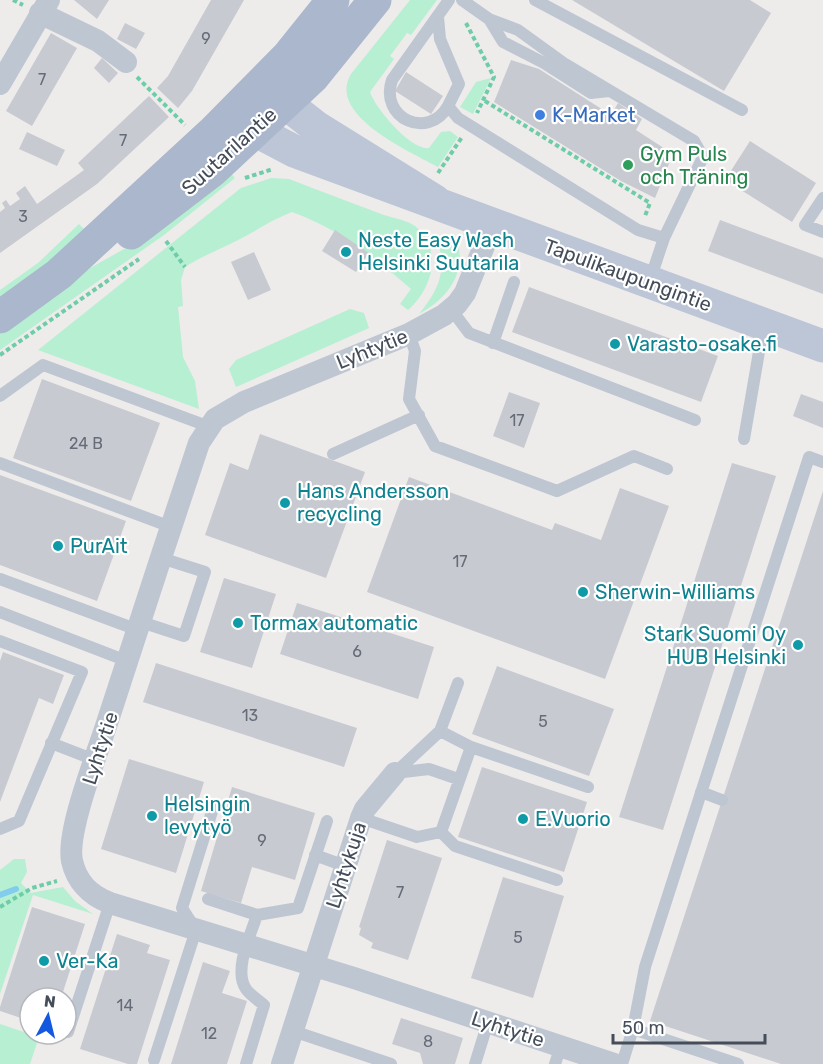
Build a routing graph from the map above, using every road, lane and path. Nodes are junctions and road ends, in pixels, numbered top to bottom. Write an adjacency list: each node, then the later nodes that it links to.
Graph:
1 (333, 0): 14 (main road, Suutarilantie)
2 (375, 0): 16 (main road, Suutarilantie)
3 (449, 0): 7 (lane)
4 (462, 0): 8 (lane)
5 (536, 0): 18 (lane)
6 (45, 7): 9 (street); 12 (street)
7 (438, 17): 17 (lane); 17 (lane)
8 (489, 19): 10 (lane); 11 (lane)
9 (126, 62): 19 (path)
10 (544, 63): 11 (lane); 13 (lane)
11 (565, 64): 13 (lane)
12 (0, 84)
13 (609, 91): 26 (lane)
14 (249, 96): 16 (main road, Tapulikaupungintie); 20 (main road); 29 (main road, Suutarilantie)
15 (485, 101): 24 (path)
16 (284, 102): 20 (main road, Suutarilantie); 22 (main road, Tapulikaupungintie)
17 (448, 106): 24 (lane)
18 (742, 110)
19 (186, 125)
20 (256, 131): 22 (main road, Tapulikaupungintie); 29 (main road, Suutarilantie)
21 (823, 198): 25 (lane)
22 (435, 201): 23 (main road, Tapulikaupungintie)
23 (493, 224): 31 (main road, Tapulikaupungintie); 32 (street, Lyhtytie)
24 (639, 230): 26 (lane)
25 (823, 232)
26 (664, 238): 31 (lane)
27 (166, 241): 28 (path)
28 (185, 267)
29 (59, 274): 33 (main road, Suutarilantie)
30 (514, 282): 36 (lane)
31 (649, 284): 34 (main road, Tapulikaupungintie)
32 (451, 309): 35 (street, Lyhtytie); 36 (lane)
33 (0, 317)
34 (768, 326): 37 (main road, Tapulikaupungintie); 42 (lane)
35 (409, 334): 39 (lane); 41 (street, Lyhtytie)
36 (493, 342): 40 (lane)
37 (823, 346)
38 (0, 396): 41 (lane)
39 (419, 415): 43 (lane); 46 (lane)
40 (695, 420)
41 (210, 427): 47 (street, Lyhtytie)
42 (744, 439)
43 (333, 454)
44 (823, 462): 62 (lane)
45 (0, 463): 47 (lane)
46 (667, 469)
47 (171, 527): 48 (street, Lyhtytie)
48 (161, 558): 51 (street, Lyhtytie); 51 (lane)
49 (0, 579): 51 (lane)
50 (0, 612): 53 (lane)
51 (139, 626): 53 (street, Lyhtytie)
52 (0, 641): 56 (lane)
53 (127, 661): 58 (street, Lyhtytie)
54 (458, 683): 55 (lane)
55 (440, 731): 57 (lane); 59 (lane)
56 (51, 743): 58 (lane); 67 (lane)
57 (471, 747): 60 (lane); 61 (lane)
58 (95, 760): 74 (street, Lyhtytie)
59 (395, 773): 60 (lane); 65 (street, Lyhtykuja)
60 (458, 778): 68 (lane)
61 (588, 787)
62 (701, 792): 63 (lane); 82 (lane)
63 (722, 800)
64 (214, 805): 77 (lane)
65 (361, 818): 68 (lane); 70 (street, Lyhtykuja)
66 (327, 821): 69 (lane)
67 (0, 830)
68 (441, 832): 71 (lane)
69 (315, 855): 70 (lane); 76 (lane)
70 (345, 866): 79 (street, Lyhtykuja)
71 (557, 880)
72 (57, 881): 75 (path)
73 (208, 899): 76 (lane)
74 (110, 903): 77 (street, Lyhtytie); 80 (lane)
75 (0, 907)
76 (257, 915): 78 (lane)
77 (196, 930): 78 (street, Lyhtytie); 85 (lane)
78 (246, 946): 79 (street, Lyhtytie); 86 (lane)
79 (314, 966): 81 (street, Lyhtytie); 83 (street, Lyhtykuja)
80 (78, 1001)
81 (488, 1022): 84 (street, Lyhtytie); 89 (lane)
82 (633, 1029): 91 (lane); 92 (lane)
83 (293, 1031): 87 (street, Lyhtykuja); 88 (lane)
84 (558, 1055): 90 (street, Lyhtytie)
85 (154, 1060)
86 (246, 1064)
87 (282, 1064)
88 (391, 1064)
89 (475, 1064)
90 (614, 1064)
91 (622, 1064)
92 (738, 1064)

